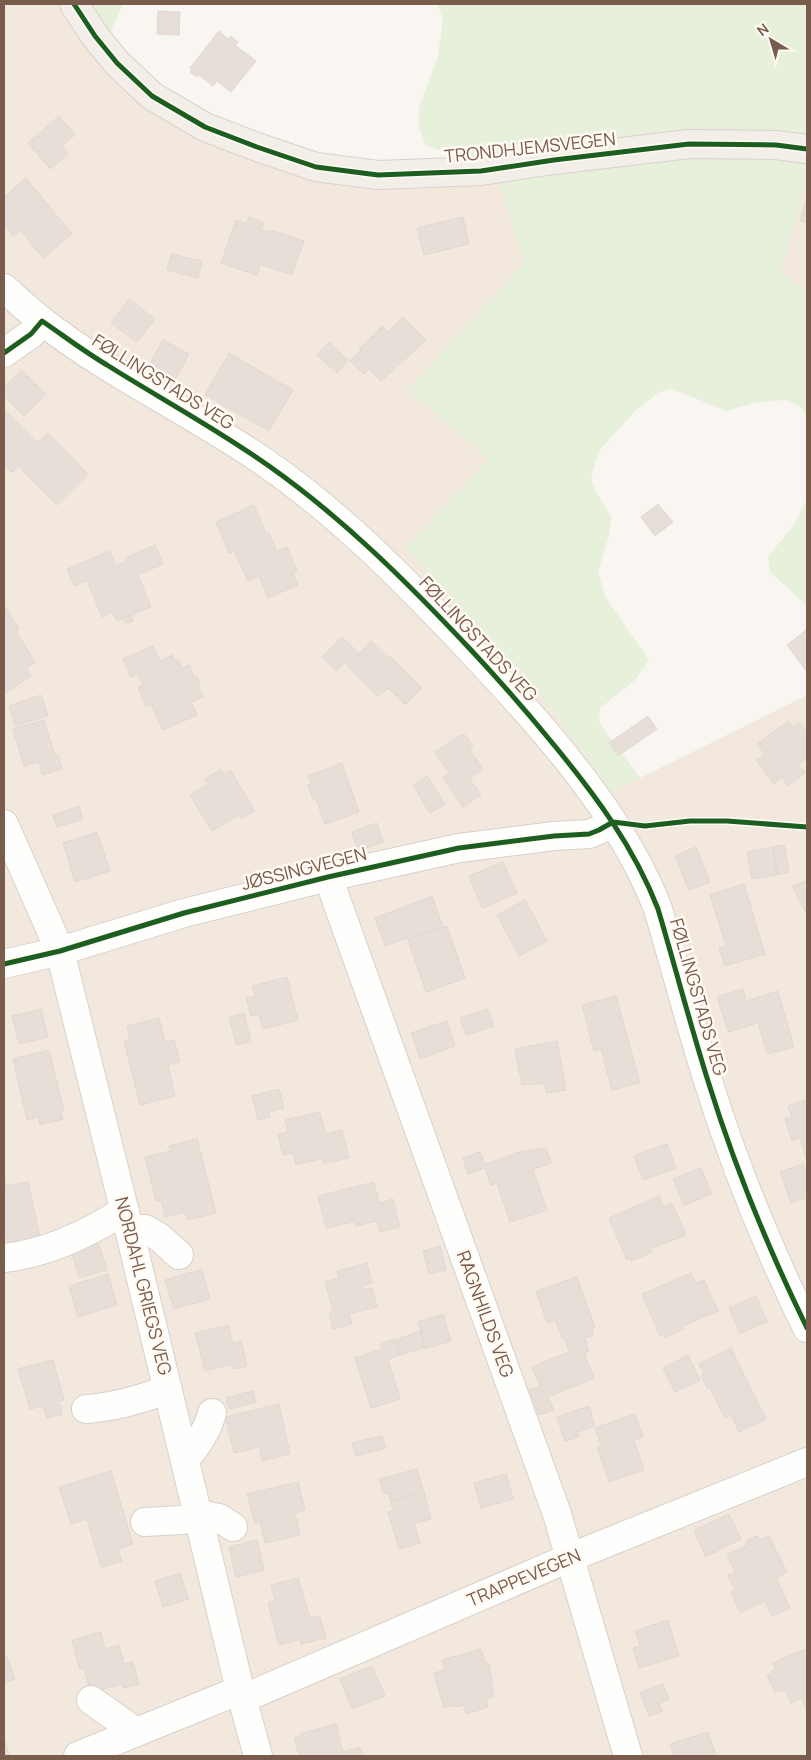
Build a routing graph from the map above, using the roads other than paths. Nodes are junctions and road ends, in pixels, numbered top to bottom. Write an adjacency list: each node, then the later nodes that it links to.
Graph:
1 (74, 4): 2 (main road, TRONDHJEMSVEGEN)
2 (807, 149)
3 (4, 288): 4 (street, FØLLINGSTADS VEG)
4 (42, 321): 5 (street); 6 (street, FØLLINGSTADS VEG)
5 (4, 353)
6 (613, 822): 8 (street, JØSSINGVEGEN); 14 (street, FØLLINGSTADS VEG)
7 (4, 824): 9 (street, NORDAHL GRIEGS VEG)
8 (328, 877): 9 (street, JØSSINGVEGEN); 23 (street, RAGNHILDS VEG)
9 (60, 951): 10 (street, JØSSINGVEGEN); 11 (street, NORDAHL GRIEGS VEG)
10 (4, 964)
11 (127, 1219): 12 (street); 13 (street); 15 (street, NORDAHL GRIEGS VEG)
12 (179, 1256)
13 (4, 1258)
14 (807, 1328)
15 (168, 1389): 16 (street); 18 (street, NORDAHL GRIEGS VEG)
16 (86, 1410)
17 (212, 1413): 18 (street)
18 (185, 1460): 20 (street, NORDAHL GRIEGS VEG)
19 (807, 1462): 23 (street, TRAPPEVEGEN)
20 (198, 1516): 21 (street); 22 (street); 24 (street, NORDAHL GRIEGS VEG)
21 (145, 1522)
22 (233, 1527)
23 (569, 1558): 24 (street, TRAPPEVEGEN); 29 (street, RAGNHILDS VEG)
24 (241, 1694): 26 (street, TRAPPEVEGEN); 28 (street, NORDAHL GRIEGS VEG)
25 (92, 1700): 26 (street)
26 (136, 1732): 27 (street, TRAPPEVEGEN)
27 (78, 1756)
28 (258, 1756)
29 (628, 1756)

